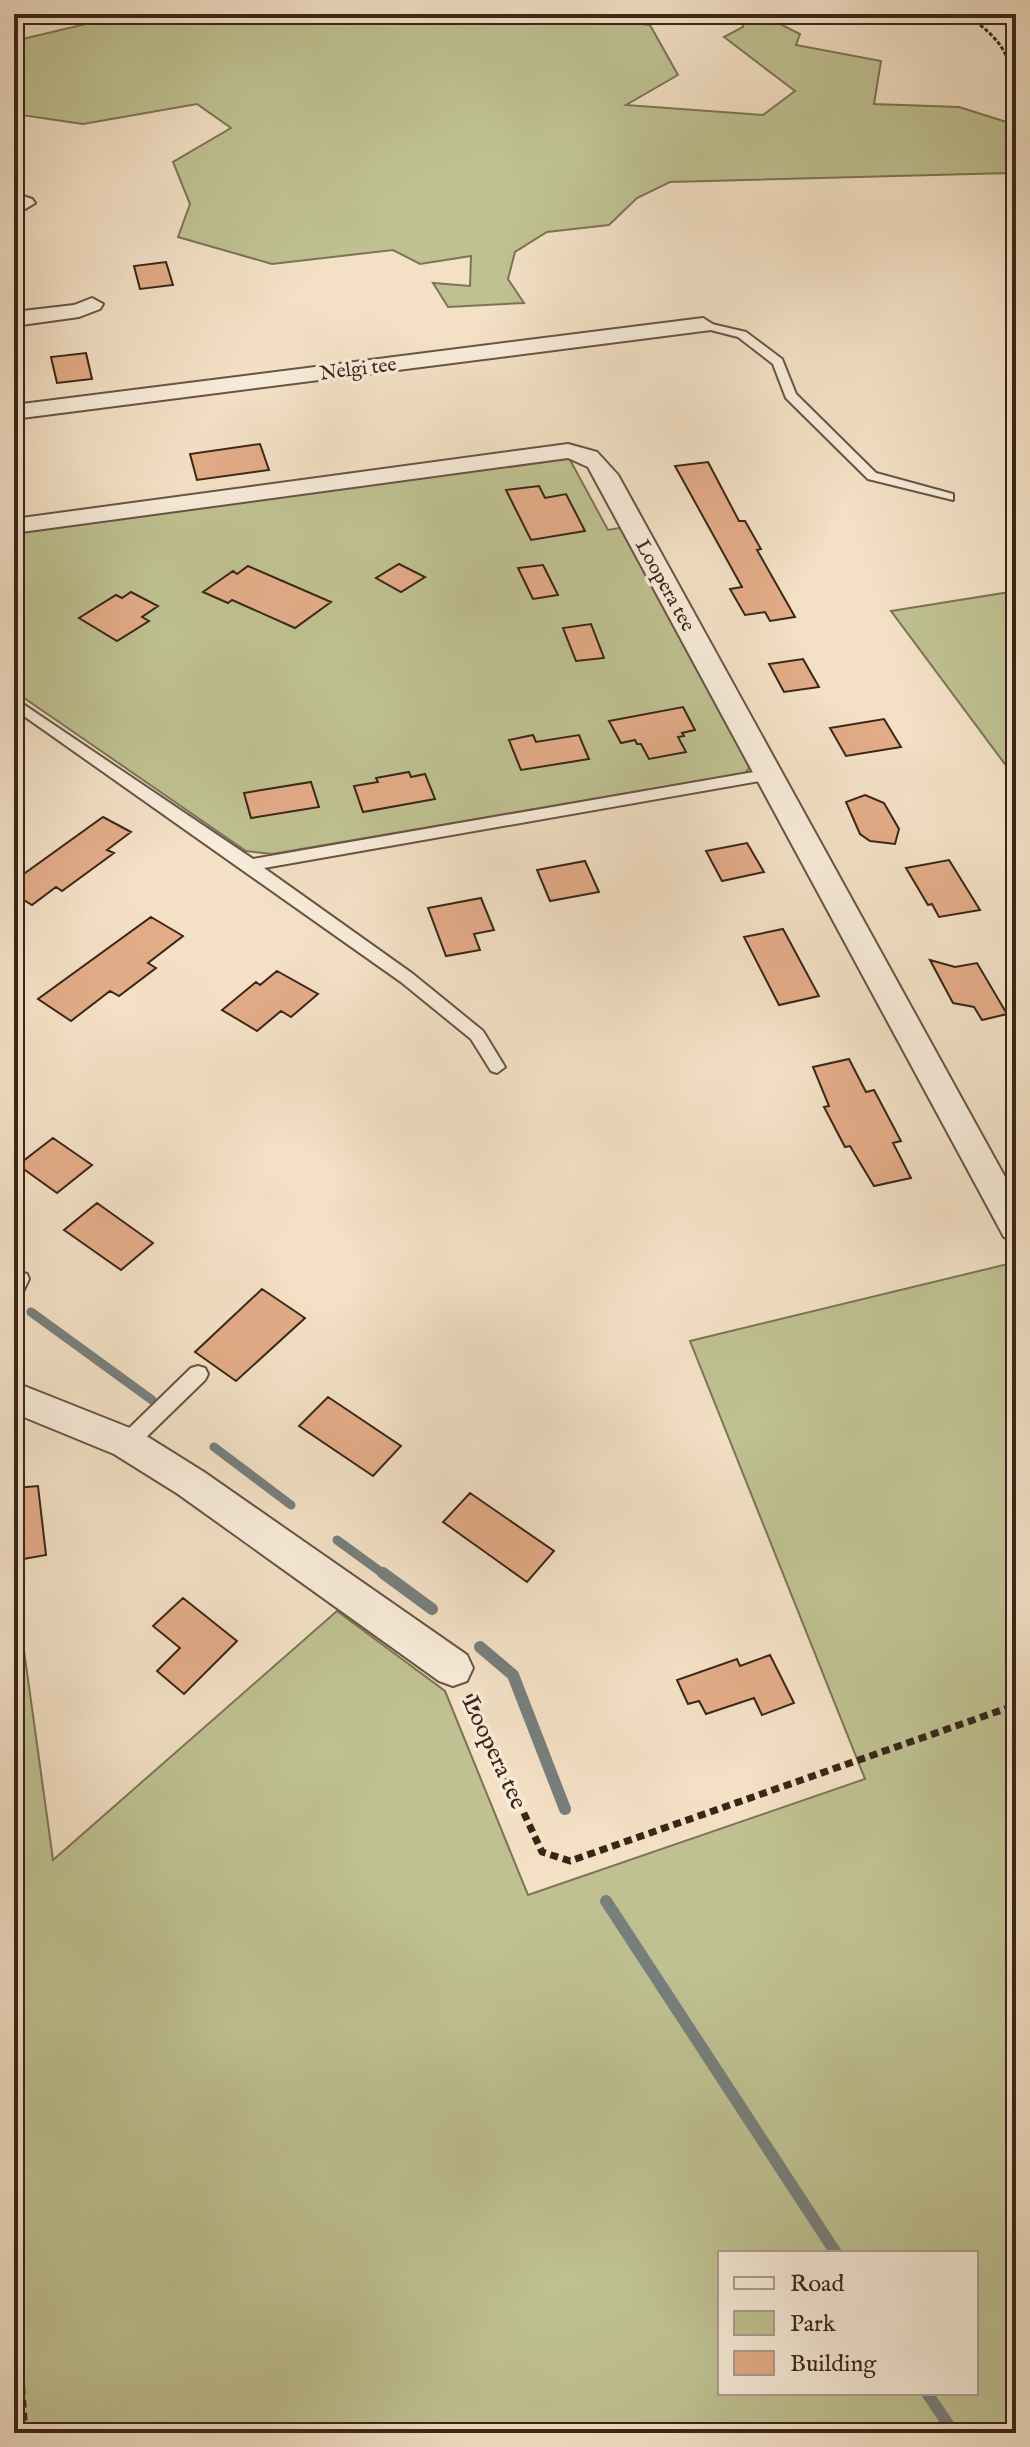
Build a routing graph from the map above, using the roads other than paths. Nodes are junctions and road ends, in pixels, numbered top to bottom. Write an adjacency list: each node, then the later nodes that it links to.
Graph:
1 (92, 304): 2 (street)
2 (14, 319)
3 (703, 325): 4 (street, Nelgi tee); 5 (lane)
4 (14, 412)
5 (948, 497)
6 (14, 526): 8 (street, Loopera tee)
7 (14, 702): 9 (lane)
8 (771, 774): 9 (lane); 11 (street, Loopera tee)
9 (250, 865): 10 (lane)
10 (497, 1067)
11 (1016, 1228)
12 (198, 1374): 14 (lane)
13 (14, 1397): 14 (street, Loopera tee)
14 (127, 1443): 15 (street, Loopera tee)
15 (453, 1668)

